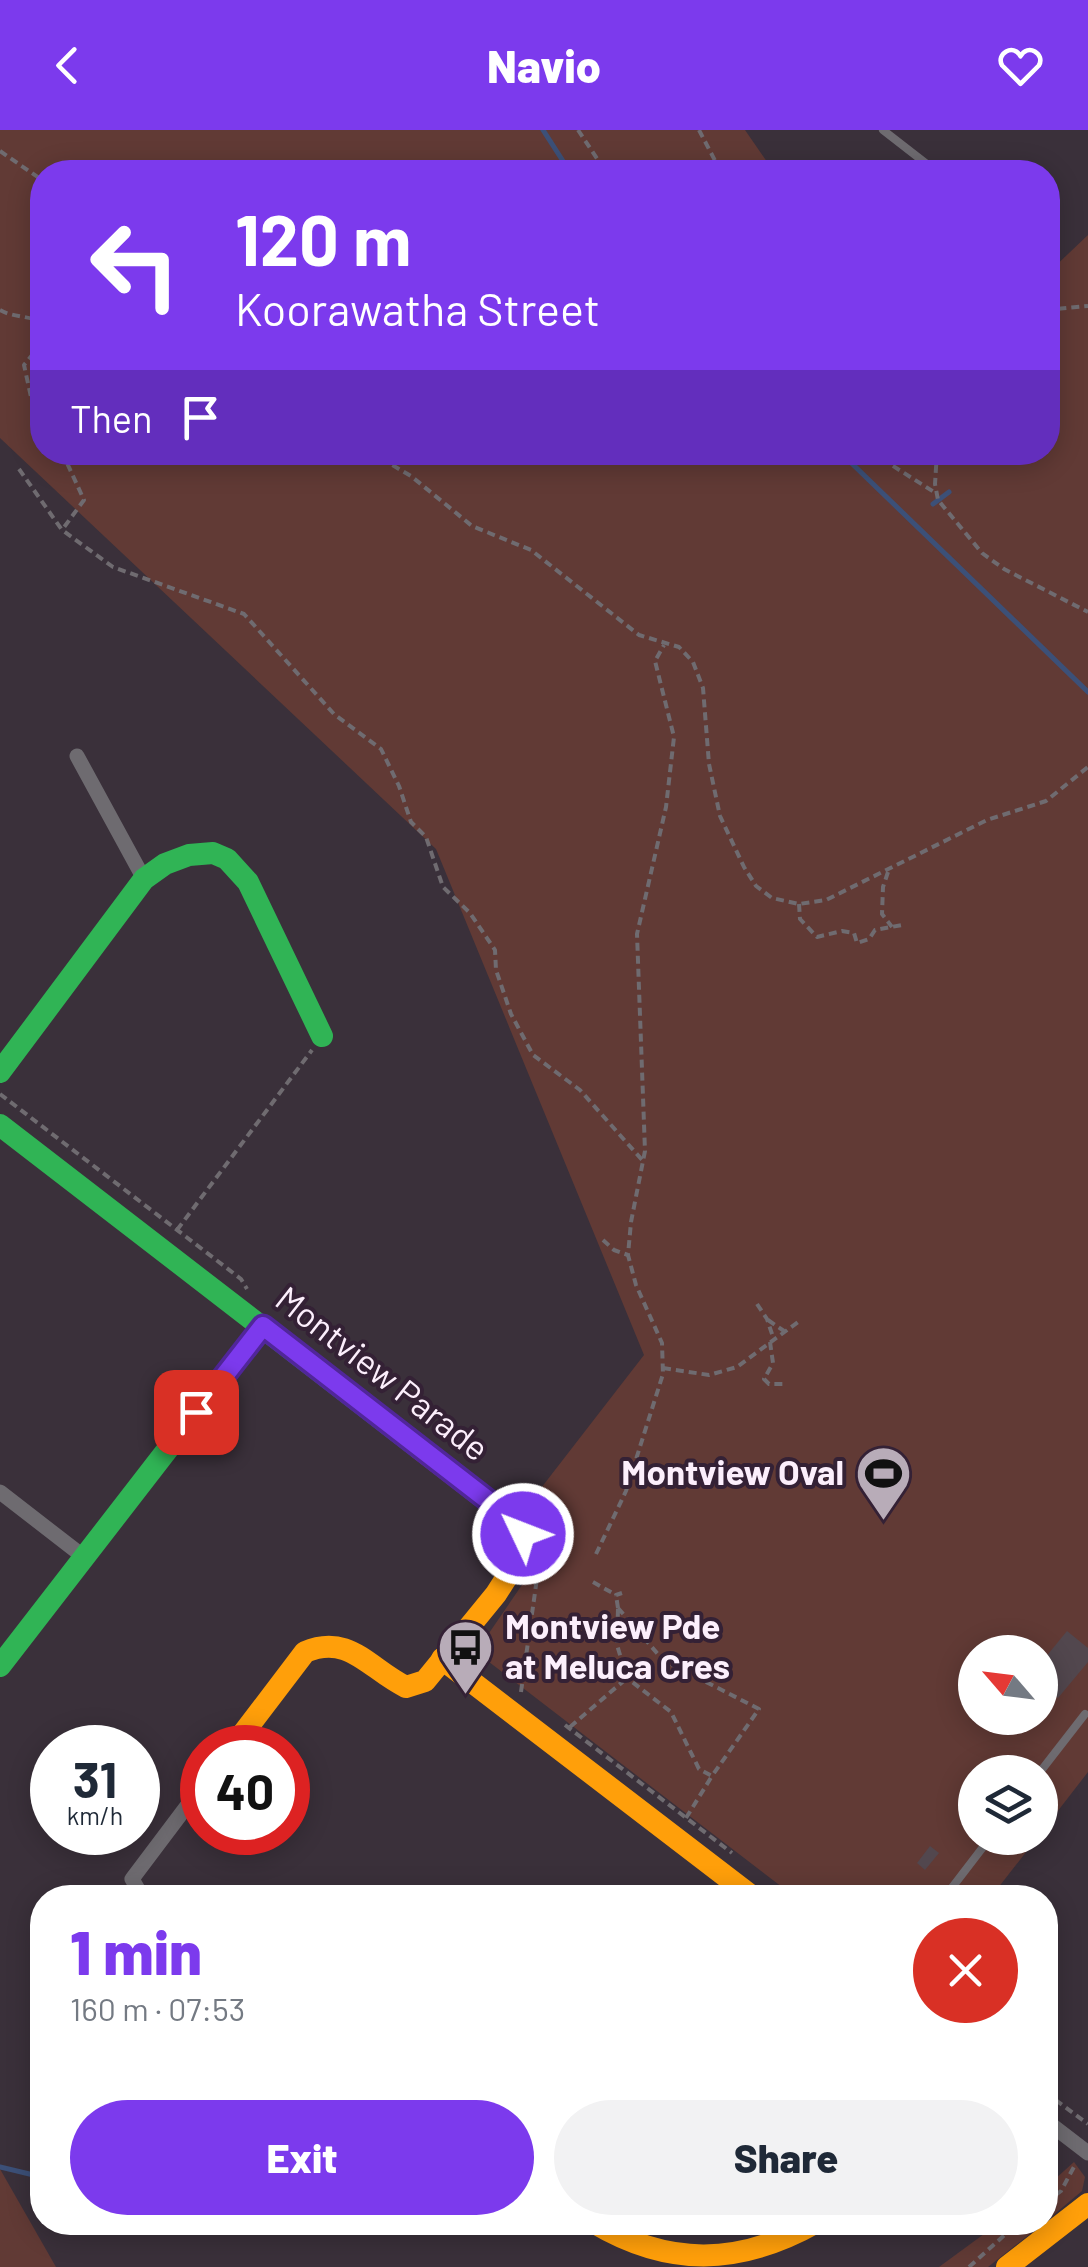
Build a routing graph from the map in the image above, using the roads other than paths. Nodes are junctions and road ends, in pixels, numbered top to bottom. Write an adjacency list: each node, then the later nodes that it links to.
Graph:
1 (883, 130): 2 (lane)
2 (922, 160)
3 (76, 756): 4 (street)
4 (144, 879): 5 (street); 6 (street)
5 (322, 1036)
6 (0, 1072)
7 (0, 1125): 8 (street, Montview Parade)
8 (263, 1326): 10 (street); 11 (street, Montview Parade)
9 (0, 1492): 10 (street)
10 (84, 1556): 12 (street)
11 (442, 1659): 14 (street); 19 (street)
12 (0, 1666)
13 (1084, 1714): 15 (lane)
14 (249, 1725)
15 (1053, 1755)
16 (180, 1815): 18 (street)
17 (977, 1855): 20 (lane)
18 (135, 1885)
19 (751, 1885)
20 (954, 1885)
21 (1058, 2133): 22 (street)
22 (1082, 2158)
23 (1088, 2204): 24 (street)
24 (1058, 2227)
25 (612, 2235): 26 (street)
26 (786, 2235)
27 (1048, 2235): 28 (street)
28 (1007, 2267)

